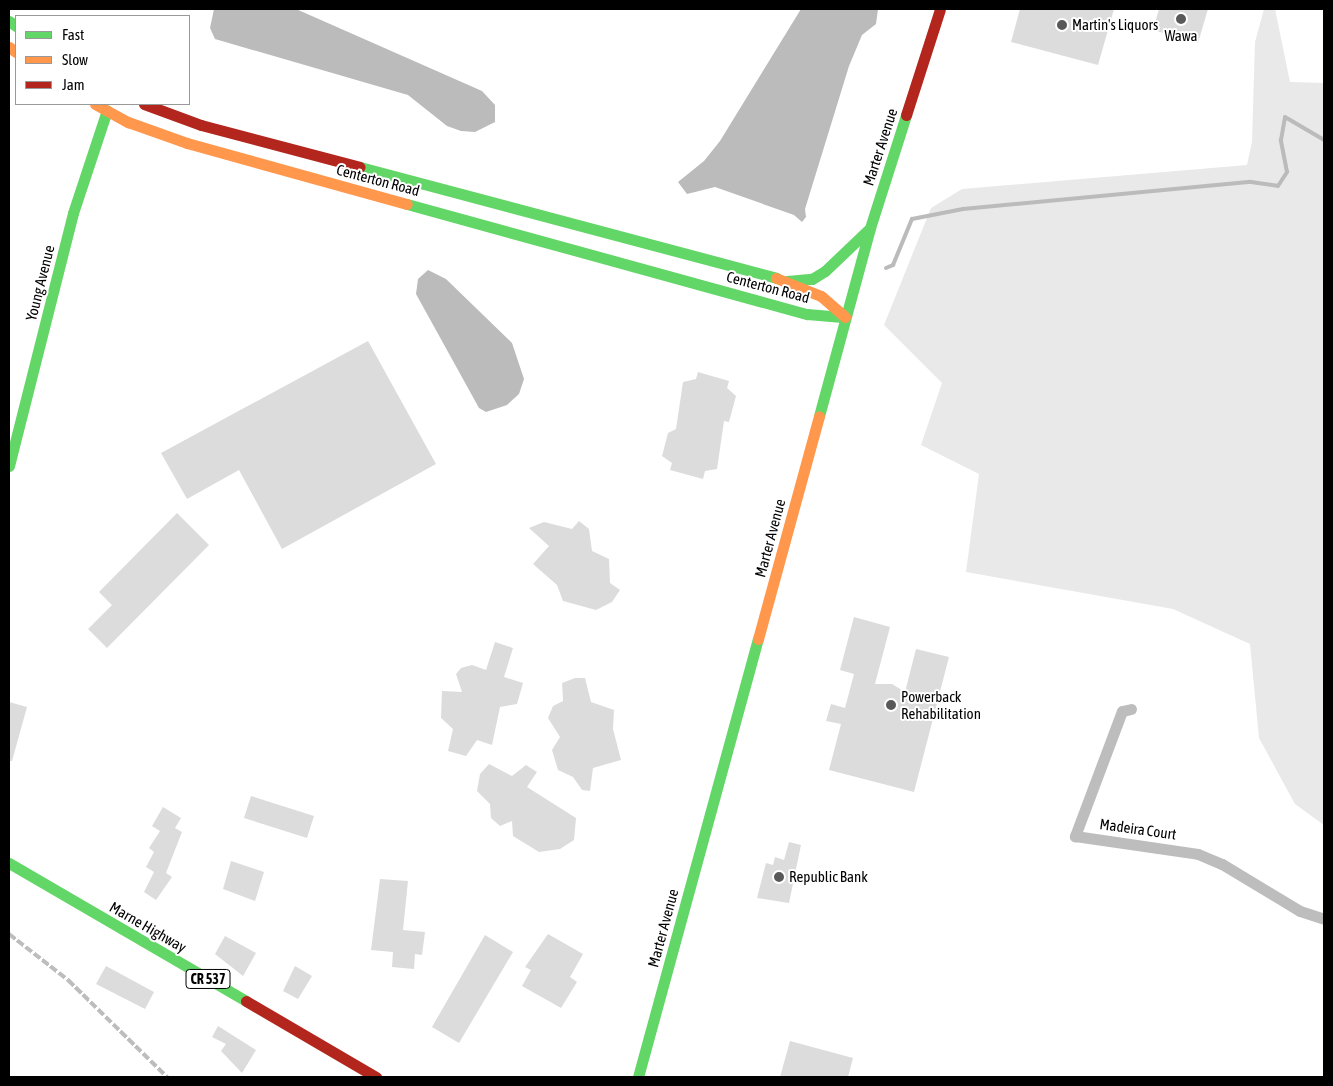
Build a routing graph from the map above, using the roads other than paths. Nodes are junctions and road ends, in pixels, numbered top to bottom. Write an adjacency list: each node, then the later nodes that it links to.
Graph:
1 (940, 9): 5 (main road, Marter Avenue)
2 (97, 105): 4 (main road, Centerton Road)
3 (147, 105): 6 (main road, Centerton Road)
4 (107, 110): 7 (main road, Centerton Road); 8 (main road, Young Avenue)
5 (870, 228): 6 (main road); 7 (main road, Marter Avenue)
6 (787, 281): 7 (main road, Centerton Road)
7 (845, 317): 13 (main road, Marter Avenue)
8 (9, 466)
9 (1132, 709): 11 (street, Madeira Court)
10 (9, 863): 12 (main road, Marne Highway / CR 537)
11 (1324, 919)
12 (376, 1077)
13 (638, 1077)

